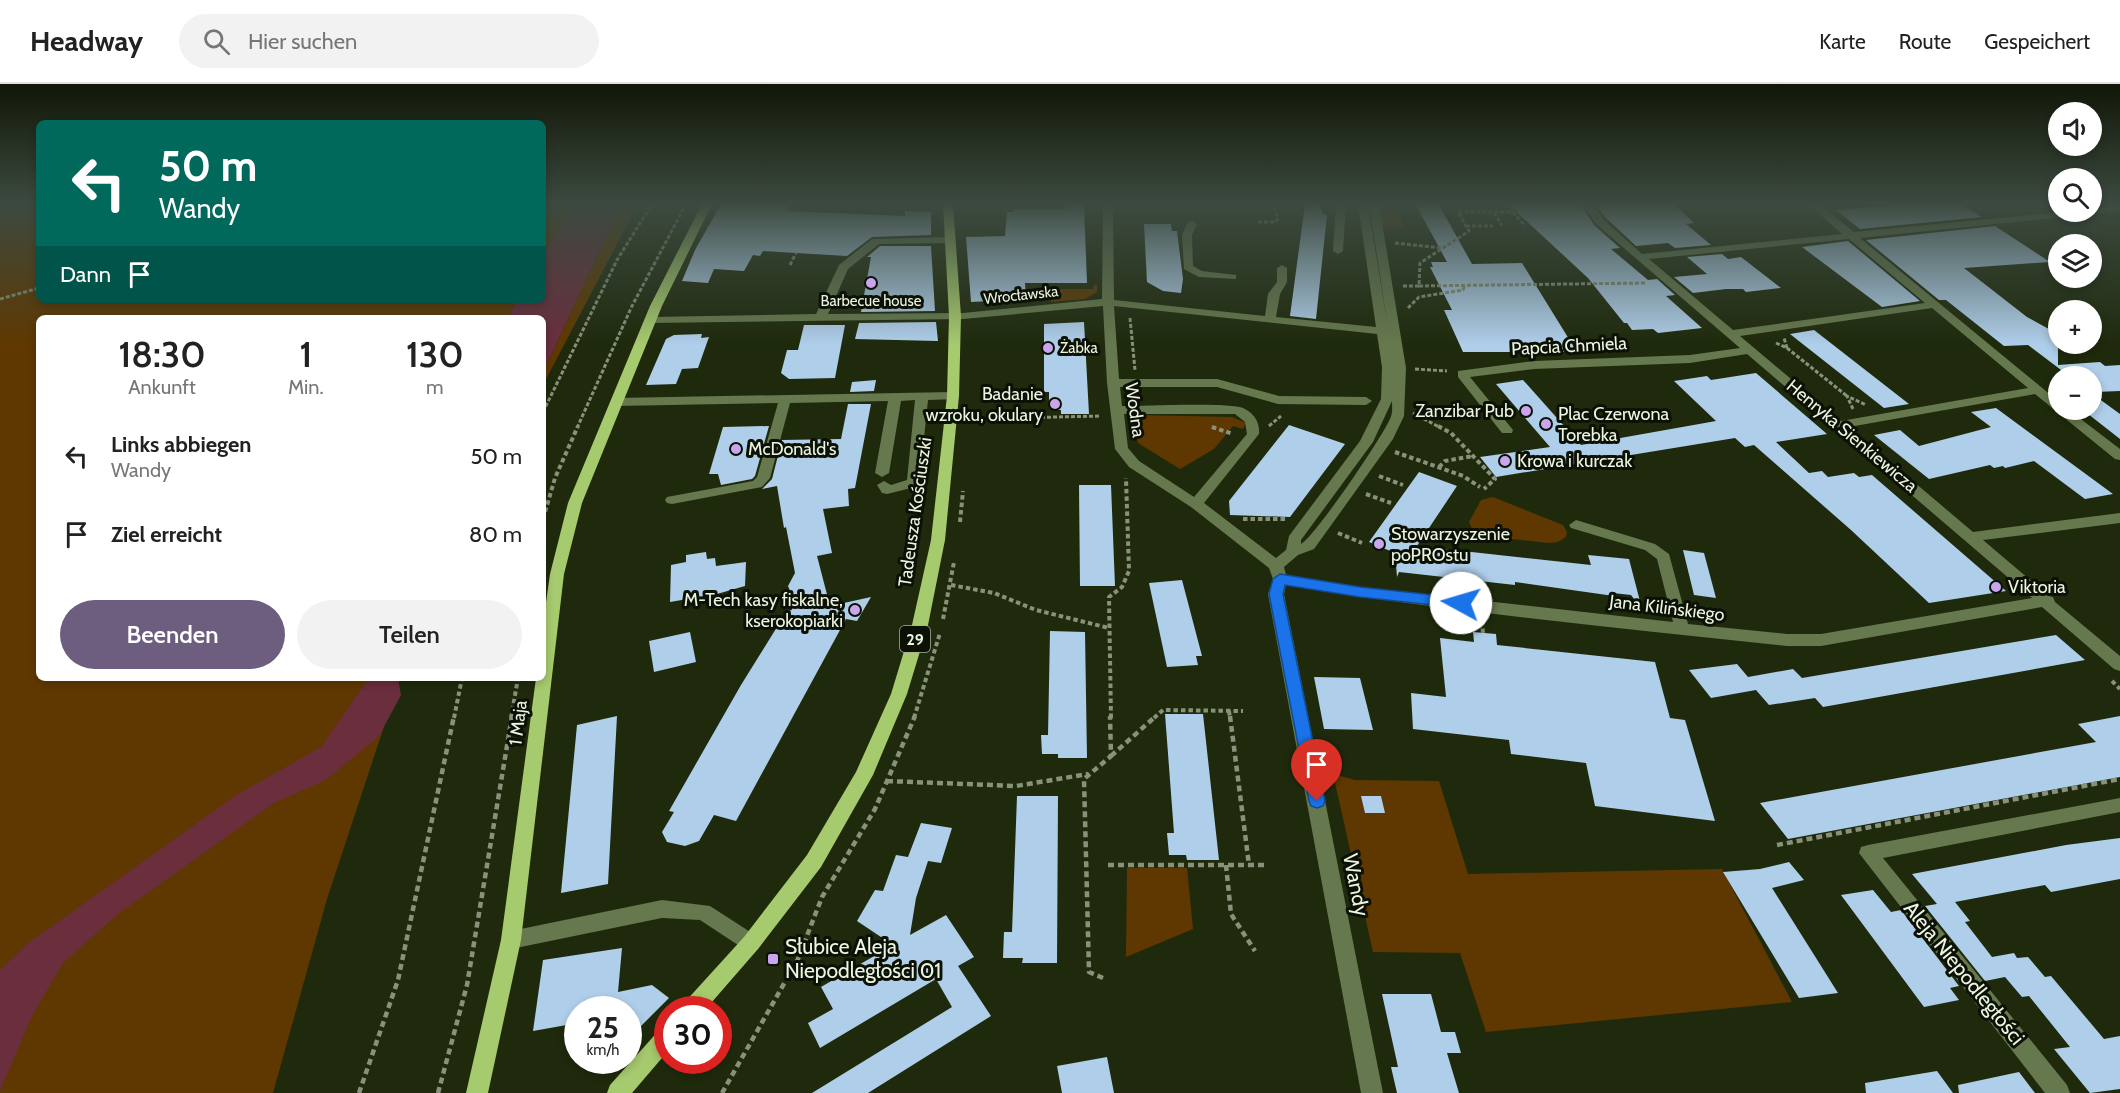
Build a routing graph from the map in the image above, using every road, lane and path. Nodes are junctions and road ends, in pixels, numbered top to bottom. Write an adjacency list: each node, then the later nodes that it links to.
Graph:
1 (623, 251): 50 (path)
2 (661, 251): 69 (path)
3 (684, 251): 30 (main road, 1 Maja)
4 (863, 251): 29 (street)
5 (951, 251): 28 (main road, Tadeusza Kościuszki / 29)
6 (1108, 251): 25 (street, Wodna)
7 (1188, 251): 18 (street)
8 (1373, 251): 32 (street)
9 (1382, 251): 22 (street)
10 (1437, 251): 21 (path)
11 (1633, 251): 15 (street, Henryka Sienkiewicza)
12 (1696, 251): 15 (street)
13 (1868, 251): 27 (street)
14 (796, 253): 16 (path)
15 (1640, 257): 33 (street, Henryka Sienkiewicza)
16 (790, 265)
17 (1282, 268): 31 (street)
18 (1232, 277)
19 (1653, 282): 20 (path)
20 (1465, 285): 21 (path); 32 (path)
21 (1419, 286): 22 (path)
22 (1388, 287): 32 (street)
23 (36, 289): 24 (path)
24 (0, 298)
25 (1108, 302): 26 (street, Wrocławska); 28 (street, Wrocławska); 38 (street, Wodna)
26 (1129, 305): 31 (street, Wrocławska); 39 (path)
27 (1933, 305): 33 (street); 40 (street)
28 (955, 316): 29 (street, Wrocławska); 41 (main road, Tadeusza Kościuszki / 29)
29 (821, 317): 30 (street, Wrocławska)
30 (650, 320): 48 (main road, 1 Maja)
31 (1270, 321): 32 (street, Wrocławska)
32 (1389, 328): 36 (street); 73 (street)
33 (1732, 334): 35 (street, Henryka Sienkiewicza)
34 (1787, 348): 42 (path)
35 (1750, 350): 56 (street, Henryka Sienkiewicza); 58 (street, Papcia Chmiela)
36 (1400, 368): 37 (path); 51 (street)
37 (1444, 371)
38 (1113, 383): 39 (street); 52 (street, Wodna)
39 (1136, 383): 47 (street)
40 (2037, 390): 46 (street); 56 (street)
41 (953, 396): 44 (street); 103 (main road, Tadeusza Kościuszki / 29)
42 (1847, 396)
43 (895, 397): 44 (street); 44 (street); 45 (street)
44 (922, 397)
45 (785, 399): 48 (street); 68 (street)
46 (2048, 399)
47 (1366, 401)
48 (616, 402): 85 (main road, 1 Maja)
49 (1102, 405): 52 (path)
50 (546, 406)
51 (1399, 408): 60 (street); 61 (path)
52 (1112, 413): 53 (path); 55 (path); 59 (street); 71 (street, Wodna)
53 (969, 419)
54 (2075, 420): 62 (street)
55 (1104, 424)
56 (1840, 424): 77 (street, Henryka Sienkiewicza)
57 (1209, 426): 59 (path)
58 (1507, 430)
59 (1250, 439): 71 (street)
60 (1381, 446): 63 (path); 65 (street)
61 (1474, 456): 63 (path); 63 (path)
62 (2120, 456)
63 (1439, 467)
64 (1125, 469): 83 (path)
65 (1364, 470): 66 (path); 67 (street)
66 (1403, 485)
67 (1351, 488): 70 (path); 75 (street)
68 (672, 501)
69 (546, 502)
70 (1390, 503)
71 (1196, 504): 76 (street, Wodna)
72 (2120, 518): 77 (street)
73 (1309, 520): 76 (path); 79 (street)
74 (1576, 525): 84 (street)
75 (1324, 527): 78 (path); 79 (street)
76 (1229, 528): 80 (street, Wodna)
77 (1971, 537): 82 (street, Henryka Sienkiewicza)
78 (1362, 543)
79 (1293, 552): 80 (street)
80 (1278, 572): 84 (street, Jana Kilińskiego); 112 (street, Wandy)
81 (951, 585): 83 (path)
82 (2048, 601): 84 (street, Jana Kilińskiego); 86 (street, Henryka Sienkiewicza)
83 (1109, 628): 92 (path)
84 (1682, 629)
85 (546, 662)
86 (2120, 664)
87 (461, 681): 108 (path)
88 (518, 681): 109 (path)
89 (544, 681): 102 (main road, 1 Maja)
90 (1229, 711): 91 (path); 92 (path); 100 (path)
91 (1243, 711)
92 (1111, 756): 93 (path)
93 (1089, 774): 95 (path); 105 (path)
94 (2120, 779): 97 (path)
95 (887, 781)
96 (2120, 805): 113 (street, Aleja Niepodległości)
97 (1777, 845)
98 (1107, 865): 99 (path)
99 (1226, 865): 100 (path); 104 (path)
100 (1249, 865): 101 (path)
101 (1264, 865)
102 (511, 940): 103 (street); 110 (main road, 1 Maja)
103 (751, 943): 106 (main road, Tadeusza Kościuszki / 29)
104 (1256, 951)
105 (1103, 978)
106 (704, 996)
107 (654, 1051): 111 (main road)
108 (359, 1093)
109 (438, 1093)
110 (477, 1093)
111 (618, 1093)
112 (1371, 1093)
113 (2059, 1093)

